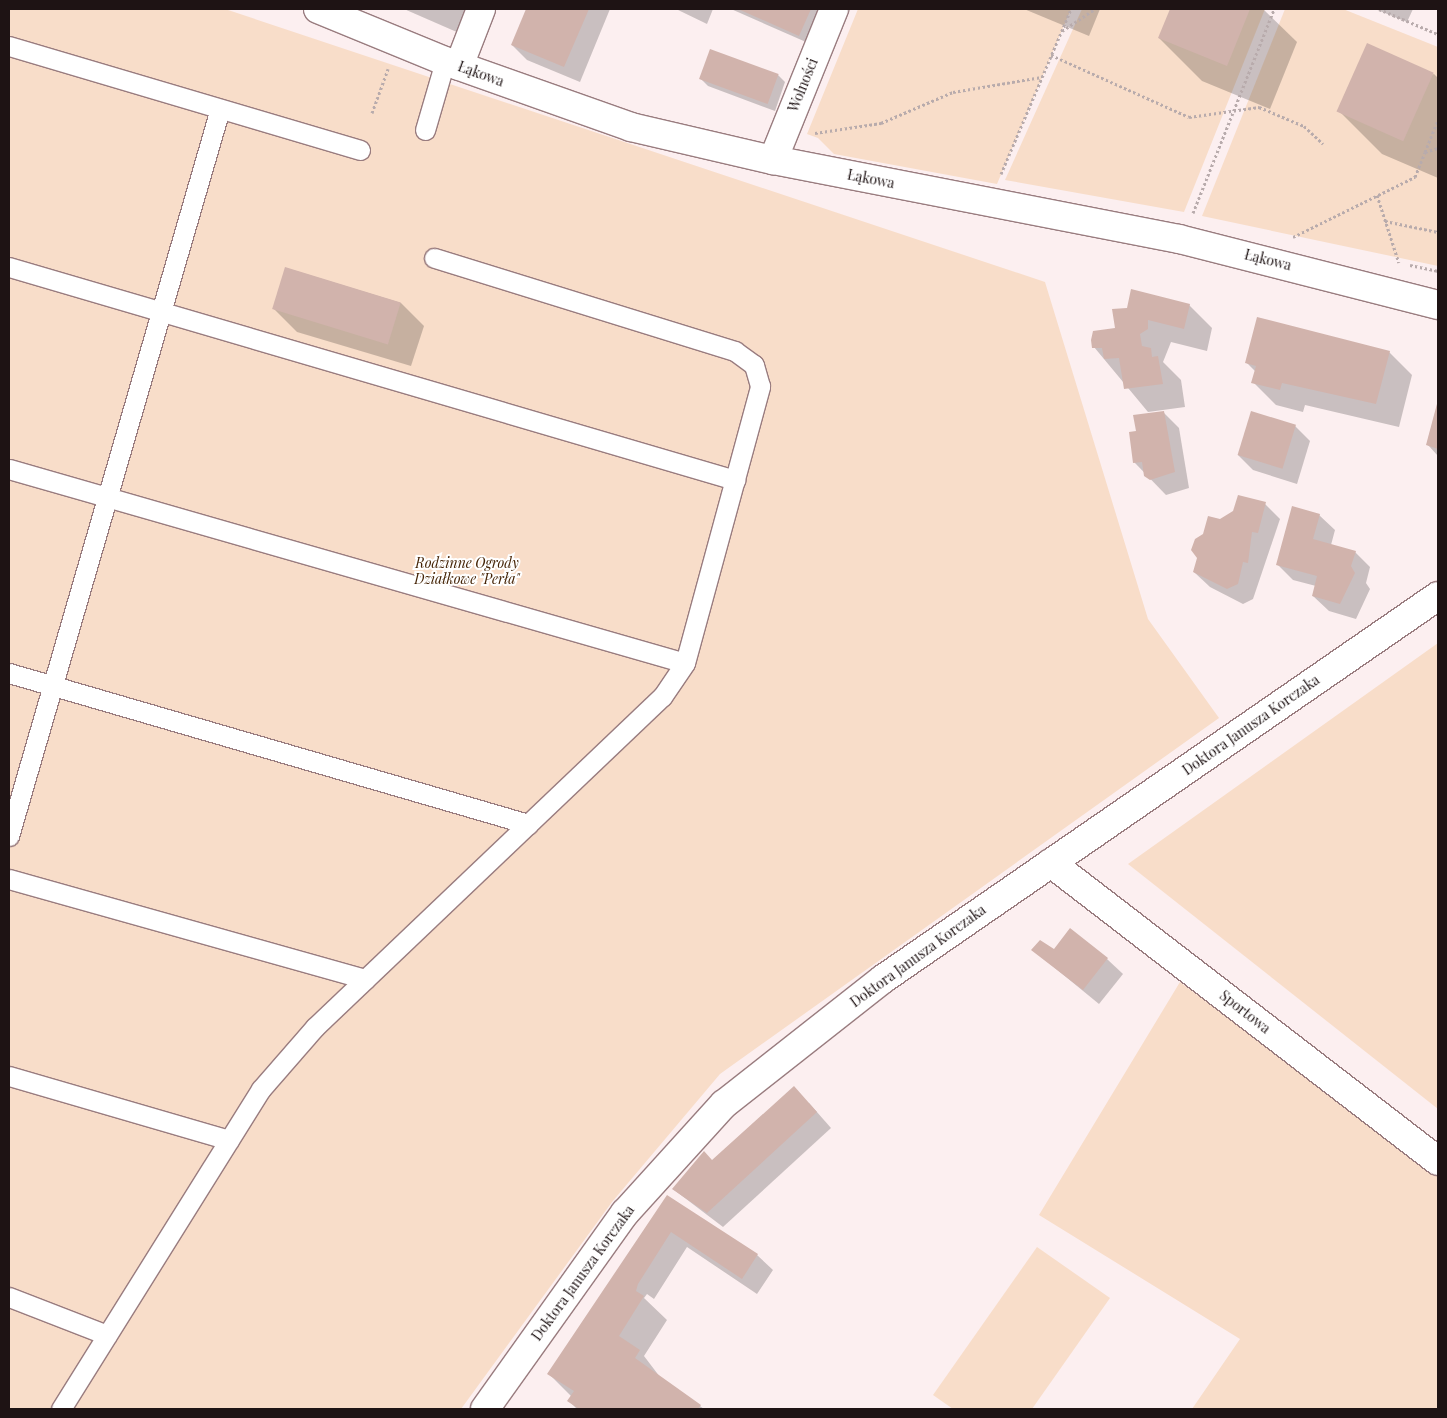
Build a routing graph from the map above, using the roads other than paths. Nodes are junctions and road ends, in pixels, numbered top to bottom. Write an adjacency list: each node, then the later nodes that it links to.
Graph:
1 (318, 9): 5 (street, Łąkowa)
2 (481, 9): 5 (street)
3 (834, 9): 9 (street, Wolności)
4 (9, 46): 6 (lane)
5 (452, 63): 7 (lane); 9 (street, Łąkowa)
6 (220, 109): 8 (lane); 13 (lane)
7 (425, 130)
8 (360, 150)
9 (773, 160): 12 (street, Łąkowa)
10 (434, 258): 15 (lane)
11 (9, 267): 13 (lane)
12 (1438, 306)
13 (162, 312): 15 (lane); 16 (lane)
14 (9, 469): 16 (lane)
15 (735, 480): 18 (lane)
16 (108, 497): 18 (lane); 20 (lane)
17 (1438, 596): 23 (street, Doktora Janusza Korczaka)
18 (685, 663): 21 (lane)
19 (9, 673): 20 (lane)
20 (53, 686): 21 (lane); 22 (lane)
21 (528, 824): 25 (lane)
22 (9, 836)
23 (1051, 863): 28 (street, Sportowa); 32 (street, Doktora Janusza Korczaka)
24 (9, 879): 25 (lane)
25 (365, 979): 27 (lane)
26 (9, 1076): 27 (lane)
27 (229, 1140): 30 (lane)
28 (1438, 1162)
29 (9, 1297): 30 (lane)
30 (107, 1335): 31 (lane)
31 (61, 1409)
32 (485, 1409)

